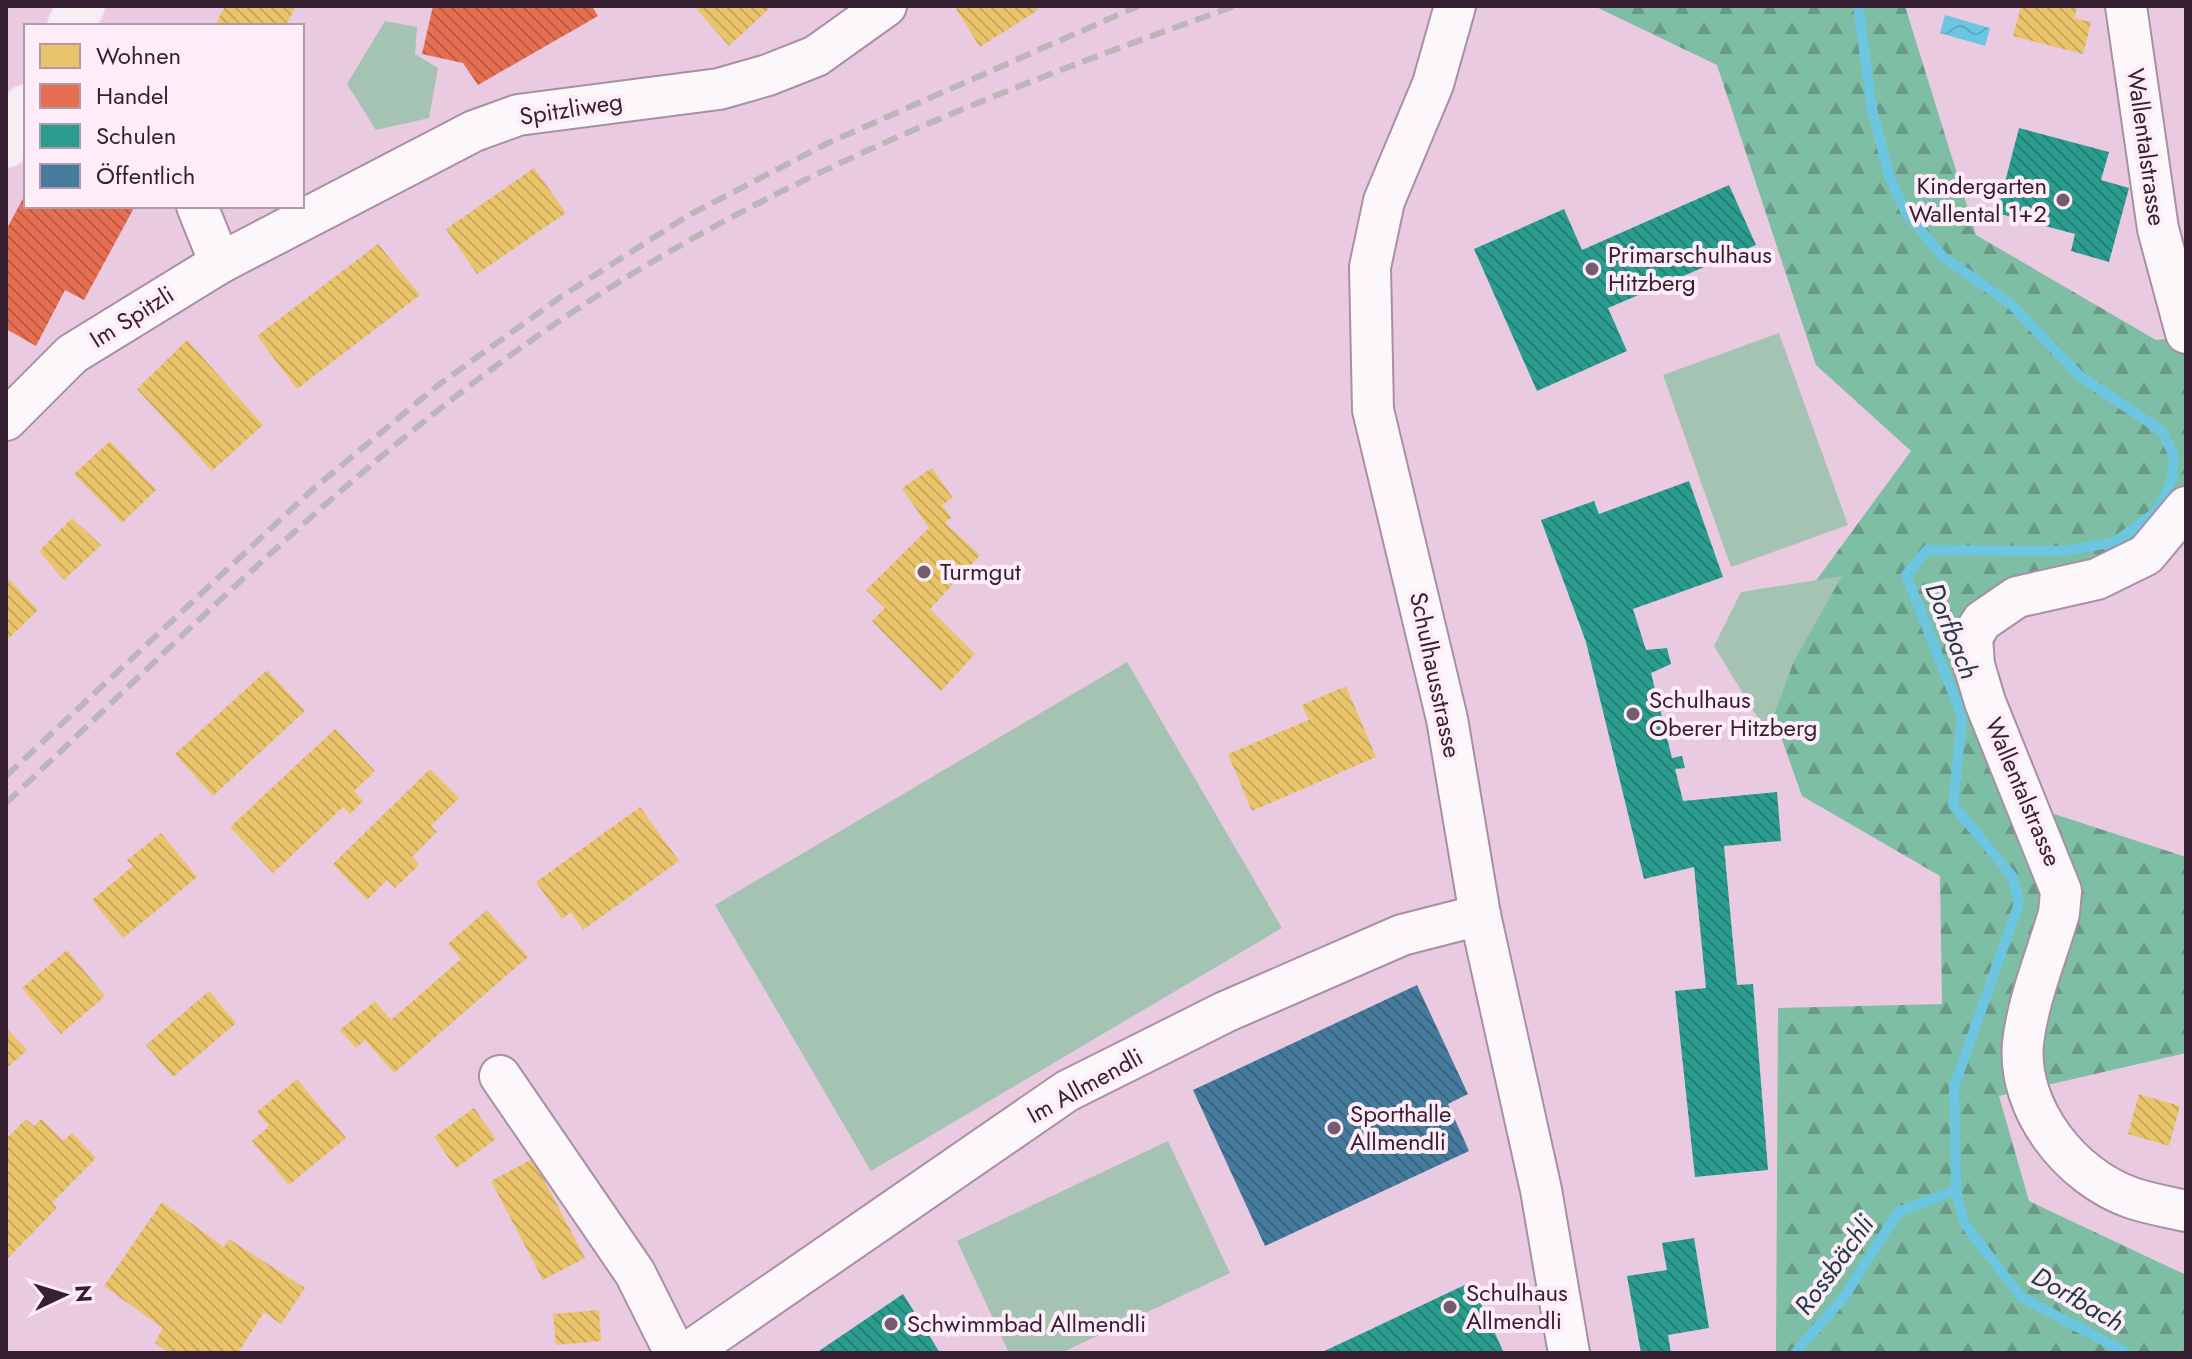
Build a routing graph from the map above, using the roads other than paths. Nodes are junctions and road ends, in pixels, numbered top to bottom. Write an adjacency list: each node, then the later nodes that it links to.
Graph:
1 (81, 6): 5 (main road)
2 (886, 6): 9 (street, Spitzliweg)
3 (1455, 6): 13 (street, Schulhausstrasse)
4 (2126, 6): 10 (street, Wallentalstrasse)
5 (72, 24)
6 (24, 112): 7 (main road)
7 (6, 144)
8 (198, 208): 9 (street)
9 (220, 263): 11 (street, Im Spitzli)
10 (2186, 333)
11 (6, 420)
12 (2186, 507): 15 (street, Wallentalstrasse)
13 (1480, 915): 17 (street, Im Allmendli); 18 (street, Schulhausstrasse)
14 (500, 1076): 16 (street)
15 (2186, 1211)
16 (675, 1353)
17 (687, 1353)
18 (1569, 1353)

